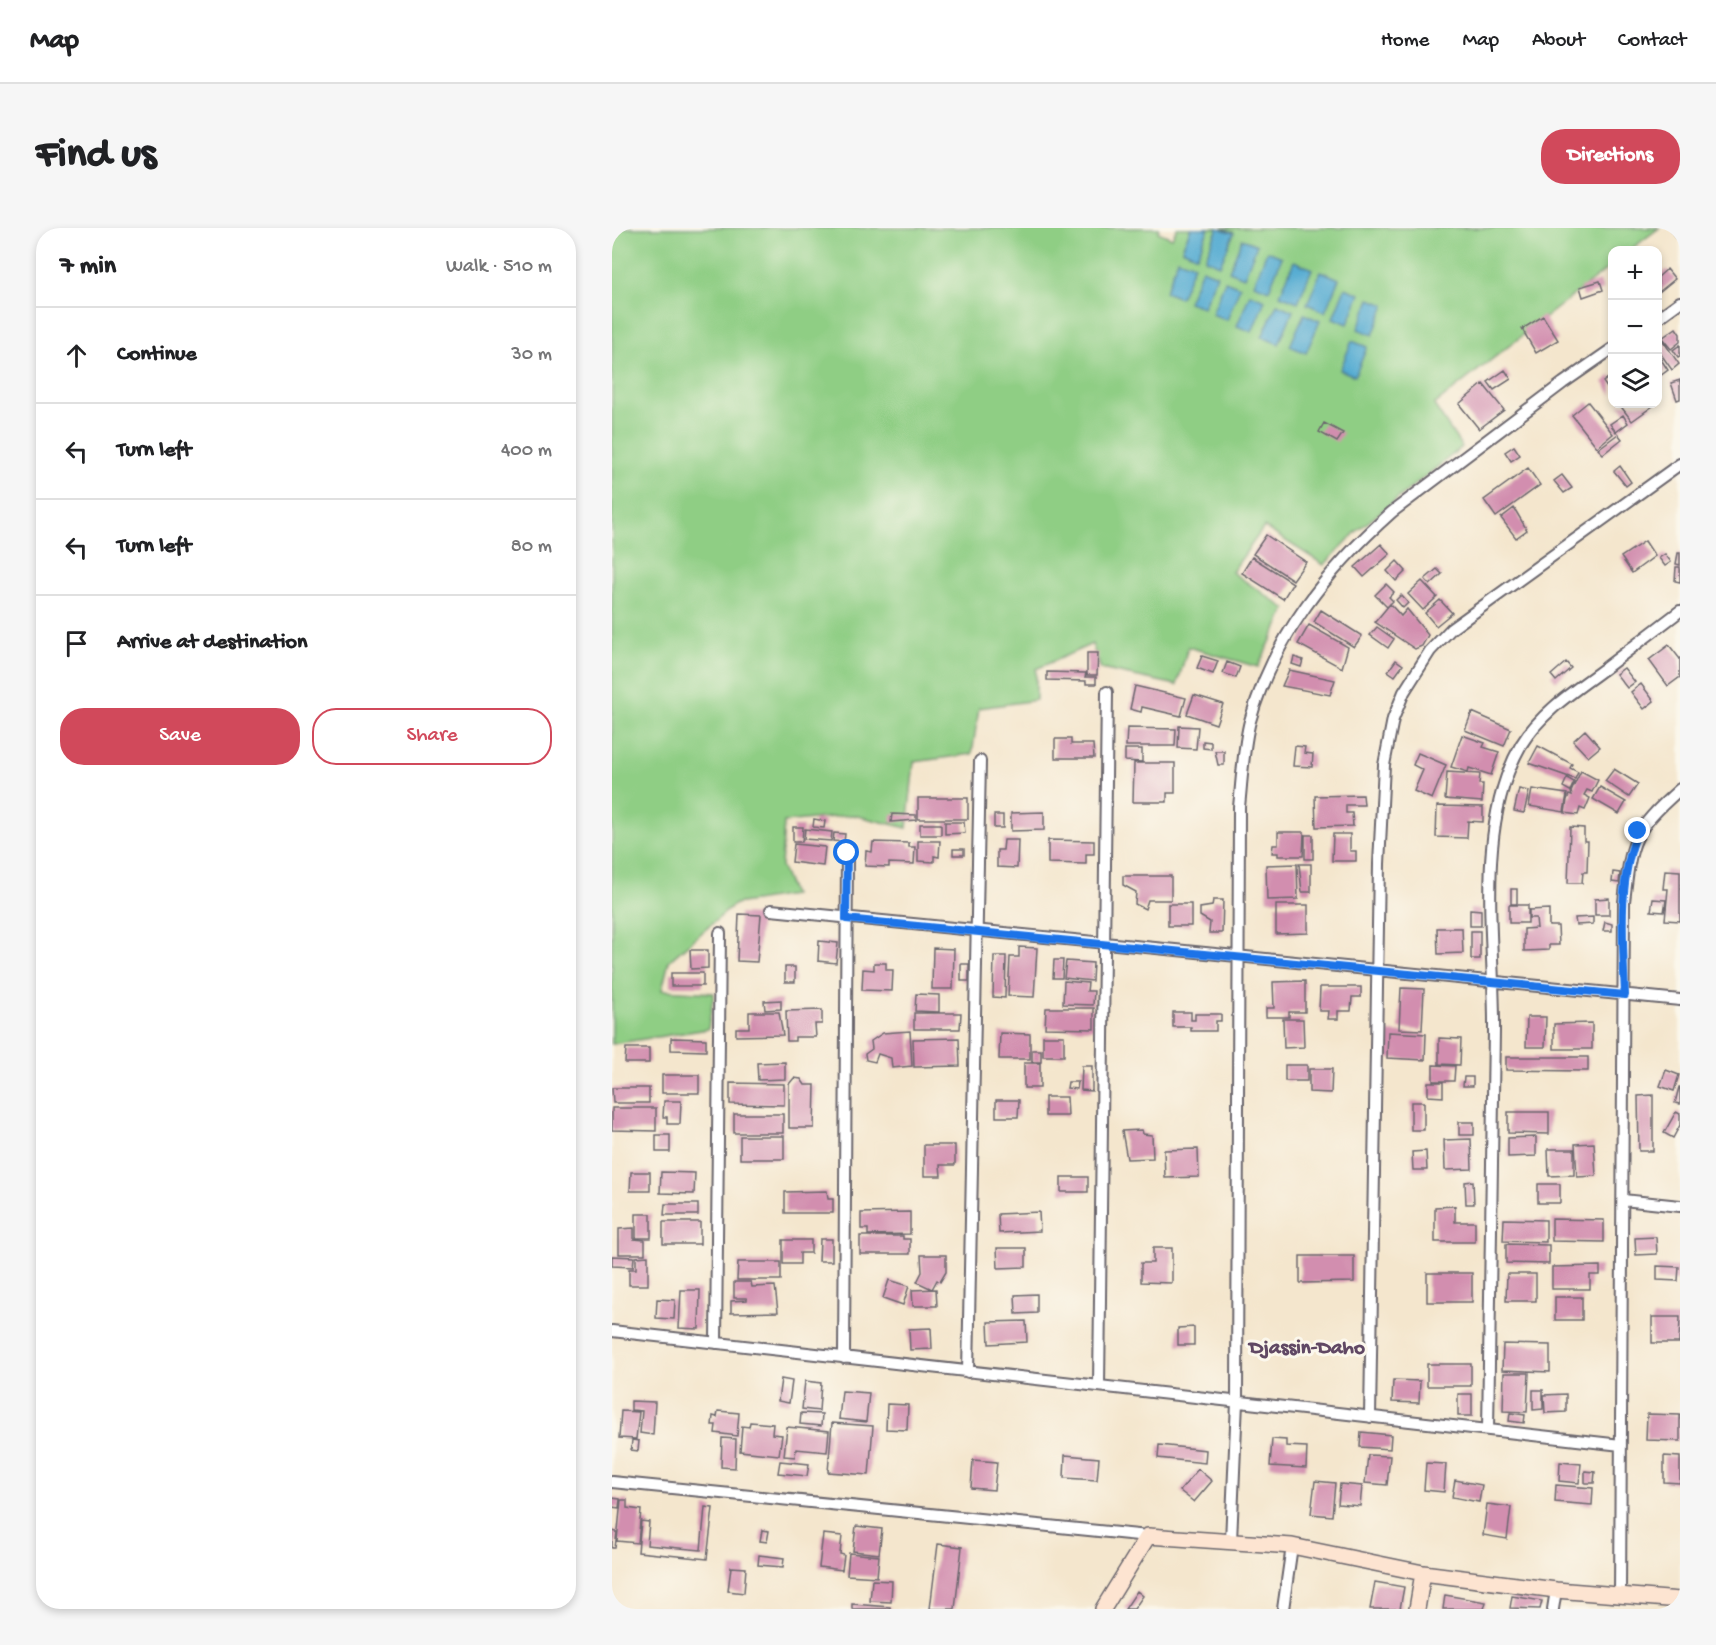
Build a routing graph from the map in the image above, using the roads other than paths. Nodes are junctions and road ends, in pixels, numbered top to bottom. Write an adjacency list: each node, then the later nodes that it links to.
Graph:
1 (1677, 228): 2 (street)
2 (1680, 234)
3 (1680, 302): 4 (street)
4 (1662, 315)
5 (1608, 352): 17 (street)
6 (1680, 464): 18 (street)
7 (1680, 611): 19 (street)
8 (1107, 692): 16 (street)
9 (980, 761): 14 (street)
10 (1680, 789): 20 (street)
11 (847, 853): 13 (street)
12 (771, 910): 13 (street)
13 (846, 919): 14 (street); 26 (street)
14 (976, 932): 16 (street); 27 (street)
15 (720, 933): 25 (street)
16 (1104, 944): 17 (street); 28 (street)
17 (1240, 957): 18 (street); 29 (street)
18 (1377, 971): 19 (street); 30 (street)
19 (1494, 982): 20 (street); 31 (street)
20 (1625, 995): 21 (street); 22 (street)
21 (1680, 1000)
22 (1623, 1200): 23 (street); 32 (street)
23 (1680, 1206)
24 (612, 1331): 25 (street)
25 (716, 1343): 26 (street)
26 (844, 1358): 27 (street)
27 (968, 1372): 28 (street)
28 (1099, 1386): 29 (street)
29 (1237, 1402): 30 (street); 35 (street)
30 (1370, 1417): 31 (street)
31 (1488, 1430): 32 (street)
32 (1621, 1445): 39 (street)
33 (612, 1482): 34 (street)
34 (1148, 1536): 35 (street); 41 (street)
35 (1231, 1541): 36 (street)
36 (1292, 1546): 37 (street); 42 (street)
37 (1423, 1573): 38 (street); 43 (street)
38 (1556, 1590): 39 (street); 44 (street)
39 (1620, 1596): 40 (street)
40 (1680, 1600)
41 (1103, 1609)
42 (1283, 1609)
43 (1417, 1609)
44 (1553, 1609)

